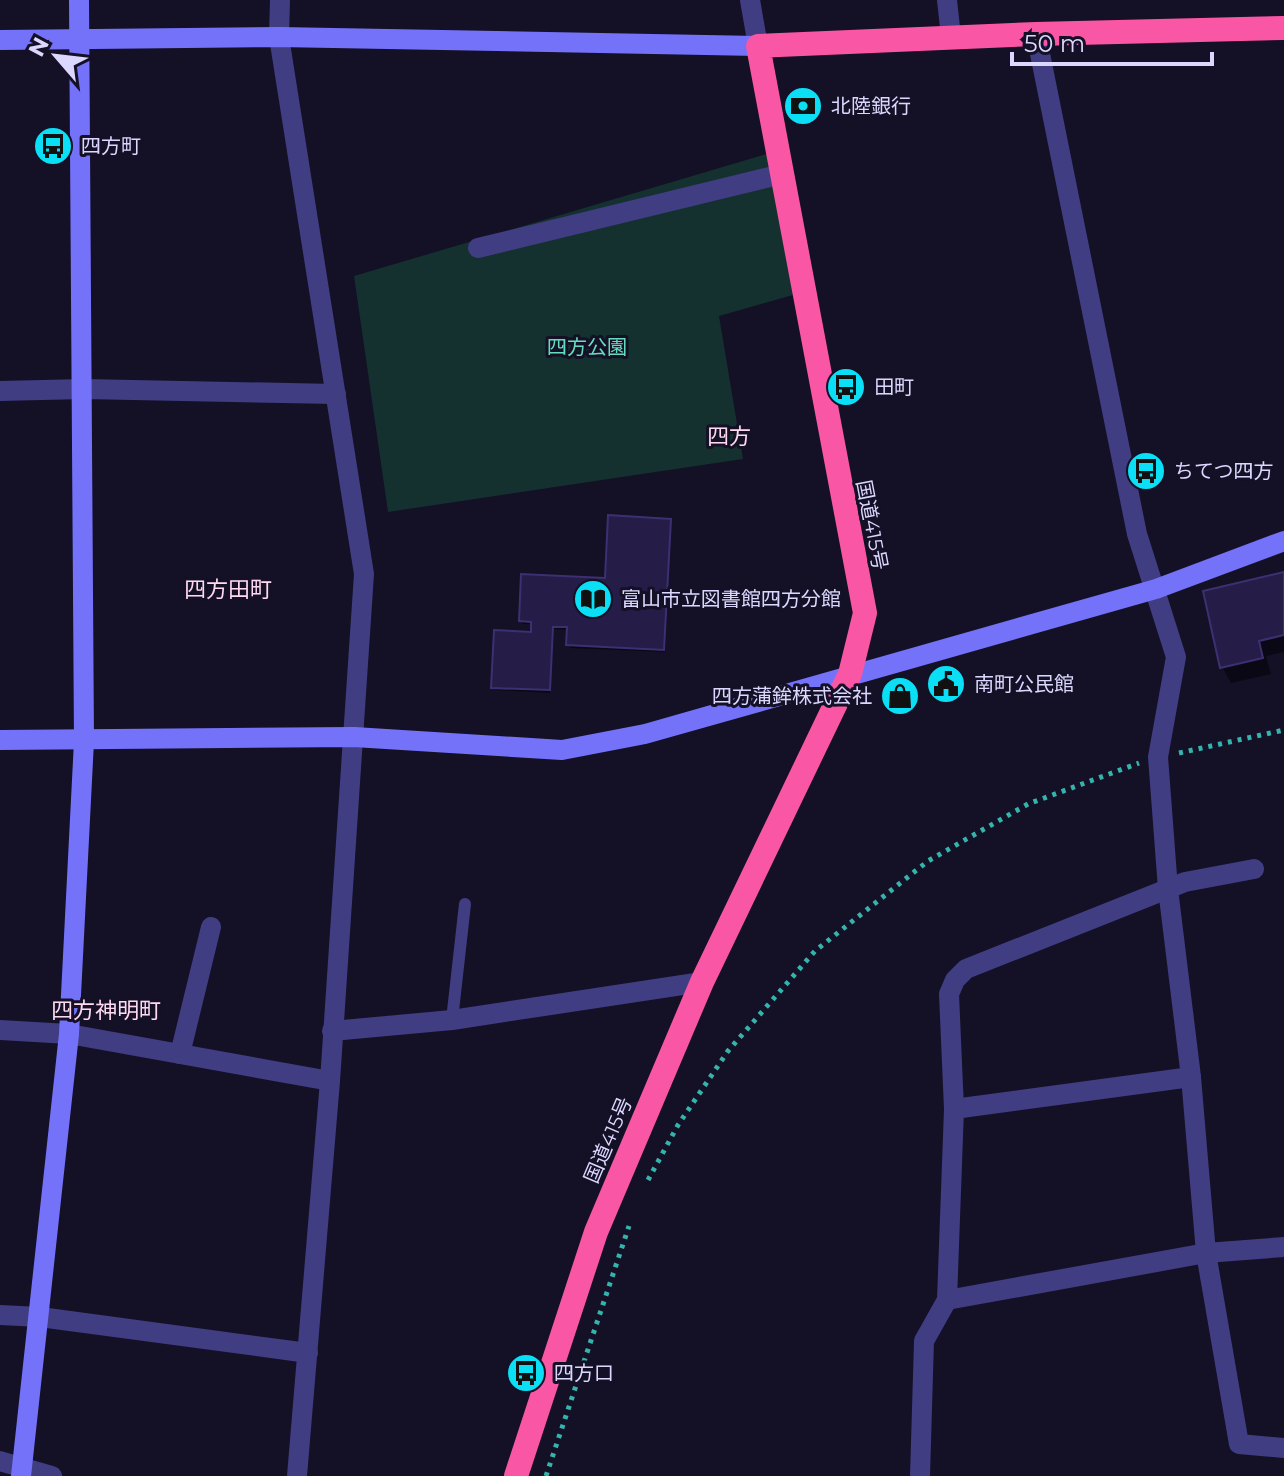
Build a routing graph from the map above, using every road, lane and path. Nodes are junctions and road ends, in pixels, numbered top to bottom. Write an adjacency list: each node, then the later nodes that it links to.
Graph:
1 (79, 0): 9 (street)
2 (280, 0): 7 (street)
3 (750, 0): 11 (street)
4 (947, 0): 8 (street)
5 (1284, 28): 6 (highway)
6 (1036, 34): 8 (highway); 18 (street)
7 (279, 37): 9 (street); 11 (street); 16 (street)
8 (951, 37): 11 (highway)
9 (79, 39): 10 (street); 14 (street)
10 (0, 40)
11 (758, 46): 12 (highway, 国道415号)
12 (782, 174): 13 (street); 19 (highway, 国道415号)
13 (478, 248)
14 (84, 389): 15 (street); 16 (street); 23 (street)
15 (0, 391)
16 (336, 394): 21 (street)
17 (1284, 541): 18 (street)
18 (1156, 589): 19 (street); 27 (street)
19 (850, 674): 21 (street); 30 (highway, 国道415号)
20 (1284, 730): 24 (path)
21 (354, 737): 23 (street); 33 (street)
22 (0, 740): 23 (street)
23 (84, 741): 34 (street)
24 (1173, 754)
25 (1145, 760): 39 (path)
26 (1254, 869): 27 (street)
27 (1168, 889): 36 (street); 38 (street)
28 (465, 904): 31 (lane)
29 (211, 927): 35 (street)
30 (702, 982): 31 (street); 52 (highway, 国道415号)
31 (452, 1020): 33 (street)
32 (0, 1030): 34 (street)
33 (332, 1031): 37 (street)
34 (69, 1034): 35 (street); 45 (street)
35 (180, 1054): 37 (street)
36 (1191, 1077): 38 (street); 42 (street)
37 (330, 1081): 46 (street)
38 (954, 1109): 43 (street)
39 (643, 1189)
40 (631, 1217): 53 (path)
41 (1284, 1247): 42 (street)
42 (1206, 1253): 43 (street); 47 (street)
43 (947, 1300): 54 (street)
44 (0, 1315): 45 (street)
45 (40, 1317): 46 (street); 49 (street)
46 (308, 1353): 51 (street)
47 (1284, 1448)
48 (0, 1461): 49 (street)
49 (22, 1472): 50 (street)
50 (52, 1476)
51 (297, 1476)
52 (516, 1476)
53 (546, 1476)
54 (920, 1476)

